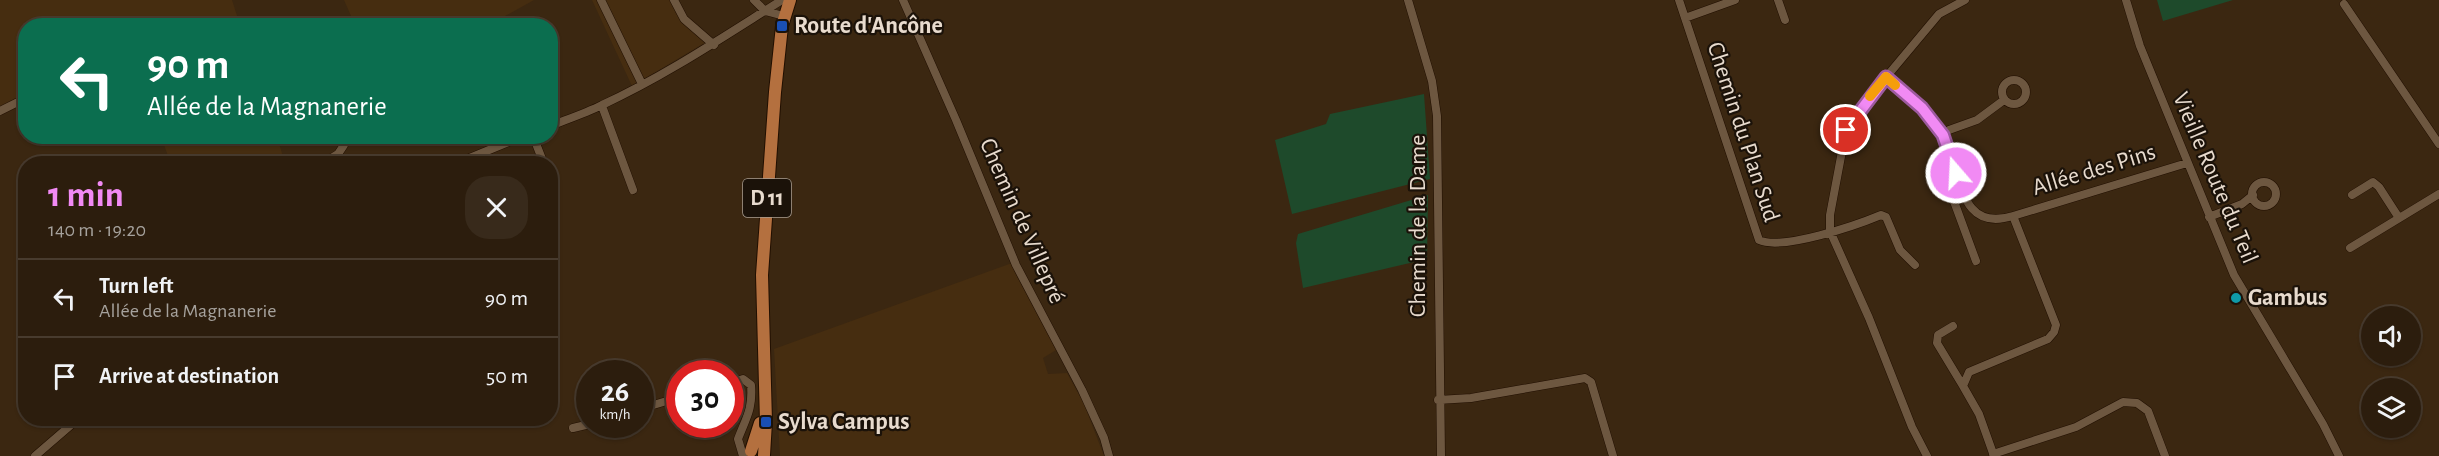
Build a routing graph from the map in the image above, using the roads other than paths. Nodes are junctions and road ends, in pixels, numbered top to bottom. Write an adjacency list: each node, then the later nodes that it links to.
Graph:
1 (601, 0): 20 (street)
2 (674, 0): 18 (street)
3 (753, 0): 14 (street)
4 (782, 0): 14 (street)
5 (790, 0): 15 (main road, D 11)
6 (903, 0): 57 (street, Chemin de Villepré)
7 (1408, 0): 48 (street, Chemin de la Dame)
8 (1679, 0): 16 (street, Chemin du Plan Sud)
9 (1735, 0): 16 (street)
10 (1778, 0): 17 (street)
11 (1964, 0): 19 (street)
12 (2126, 0): 32 (street, Vieille Route du Teil)
13 (2344, 3): 29 (street)
14 (765, 11): 15 (street); 18 (street)
15 (784, 16): 54 (main road, D 11)
16 (1684, 18): 41 (street, Chemin du Plan Sud)
17 (1785, 20)
18 (714, 45): 20 (street)
19 (1886, 77): 26 (street); 41 (street)
20 (642, 84): 23 (street)
21 (2004, 100): 26 (street)
22 (18, 102): 24 (street)
23 (602, 106): 25 (street); 33 (street)
24 (0, 111)
25 (558, 123)
26 (1943, 135): 34 (street)
27 (343, 144): 30 (street)
28 (504, 144): 31 (street)
29 (2439, 144)
30 (335, 156)
31 (474, 156)
32 (2187, 163): 38 (street, Allée des Pins); 39 (street, Vieille Route du Teil)
33 (633, 190)
34 (1962, 192): 38 (street, Allée des Pins); 43 (street)
35 (2439, 194): 40 (street)
36 (2253, 195): 39 (street)
37 (2352, 195): 40 (street)
38 (2013, 216): 47 (street)
39 (2209, 217): 62 (street, Vieille Route du Teil)
40 (2399, 218): 42 (street)
41 (1830, 231): 44 (street); 60 (street)
42 (2350, 248)
43 (1976, 261)
44 (1915, 265)
45 (1953, 326): 47 (street)
46 (744, 380): 50 (street)
47 (1963, 386): 55 (street)
48 (1438, 400): 58 (street, Chemin de la Dame); 59 (street)
49 (70, 426): 56 (street)
50 (744, 426)
51 (576, 427): 52 (street)
52 (573, 428)
53 (738, 438): 54 (street)
54 (753, 455)
55 (1993, 455): 61 (street)
56 (35, 456)
57 (1109, 456)
58 (1441, 456)
59 (1613, 456)
60 (1927, 456)
61 (2165, 456)
62 (2339, 456)

